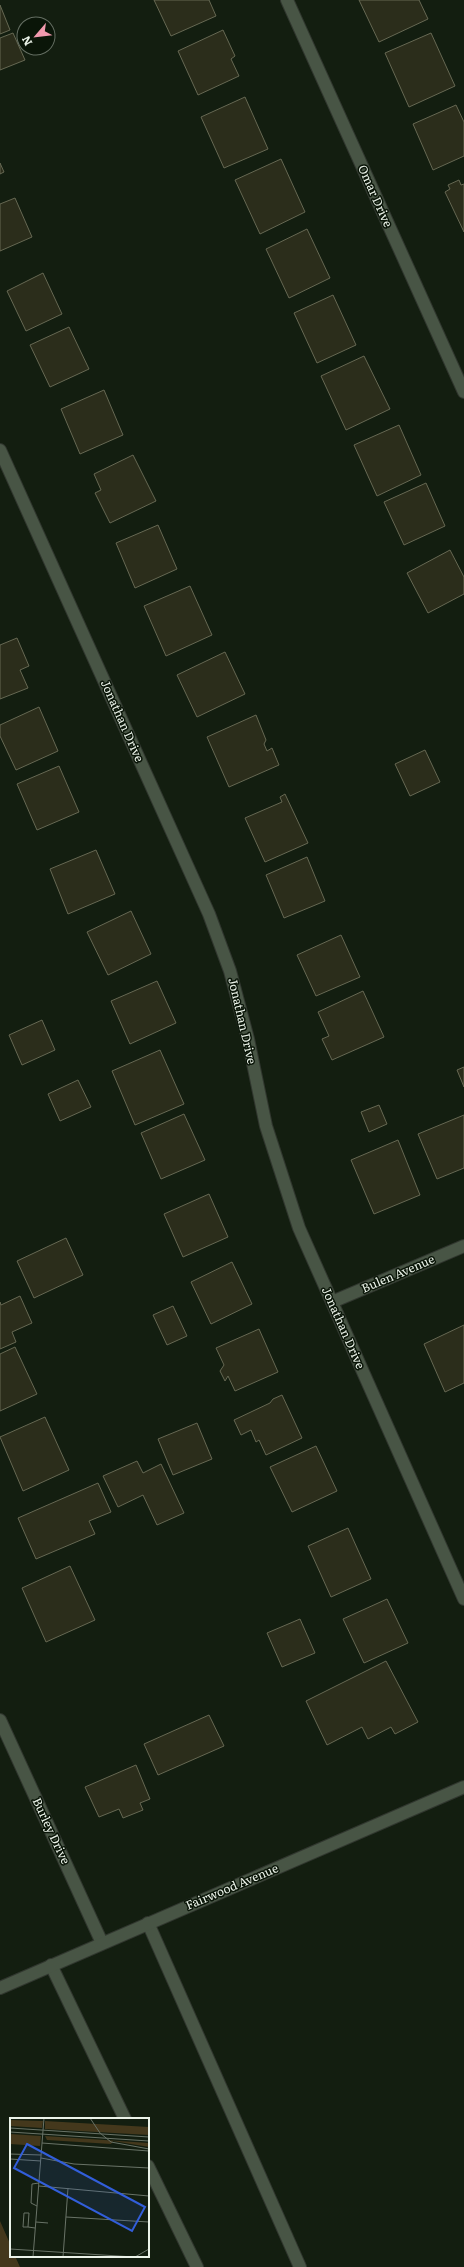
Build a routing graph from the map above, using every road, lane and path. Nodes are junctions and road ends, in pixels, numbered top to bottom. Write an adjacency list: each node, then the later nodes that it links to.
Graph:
1 (287, 0): 2 (street, Omar Drive)
2 (464, 392)
3 (0, 450): 5 (street, Jonathan Drive)
4 (464, 1246): 5 (street, Bulen Avenue)
5 (332, 1302): 6 (street, Jonathan Drive)
6 (464, 1599)
7 (0, 1720): 10 (street, Burley Drive)
8 (464, 1787): 9 (street, Fairwood Avenue)
9 (148, 1923): 10 (street, Fairwood Avenue); 16 (street)
10 (102, 1943): 11 (street, Fairwood Avenue)
11 (51, 1965): 12 (street, Fairwood Avenue); 13 (street)
12 (0, 1988)
13 (125, 2118)
14 (149, 2168): 15 (street)
15 (197, 2267)
16 (300, 2267)

